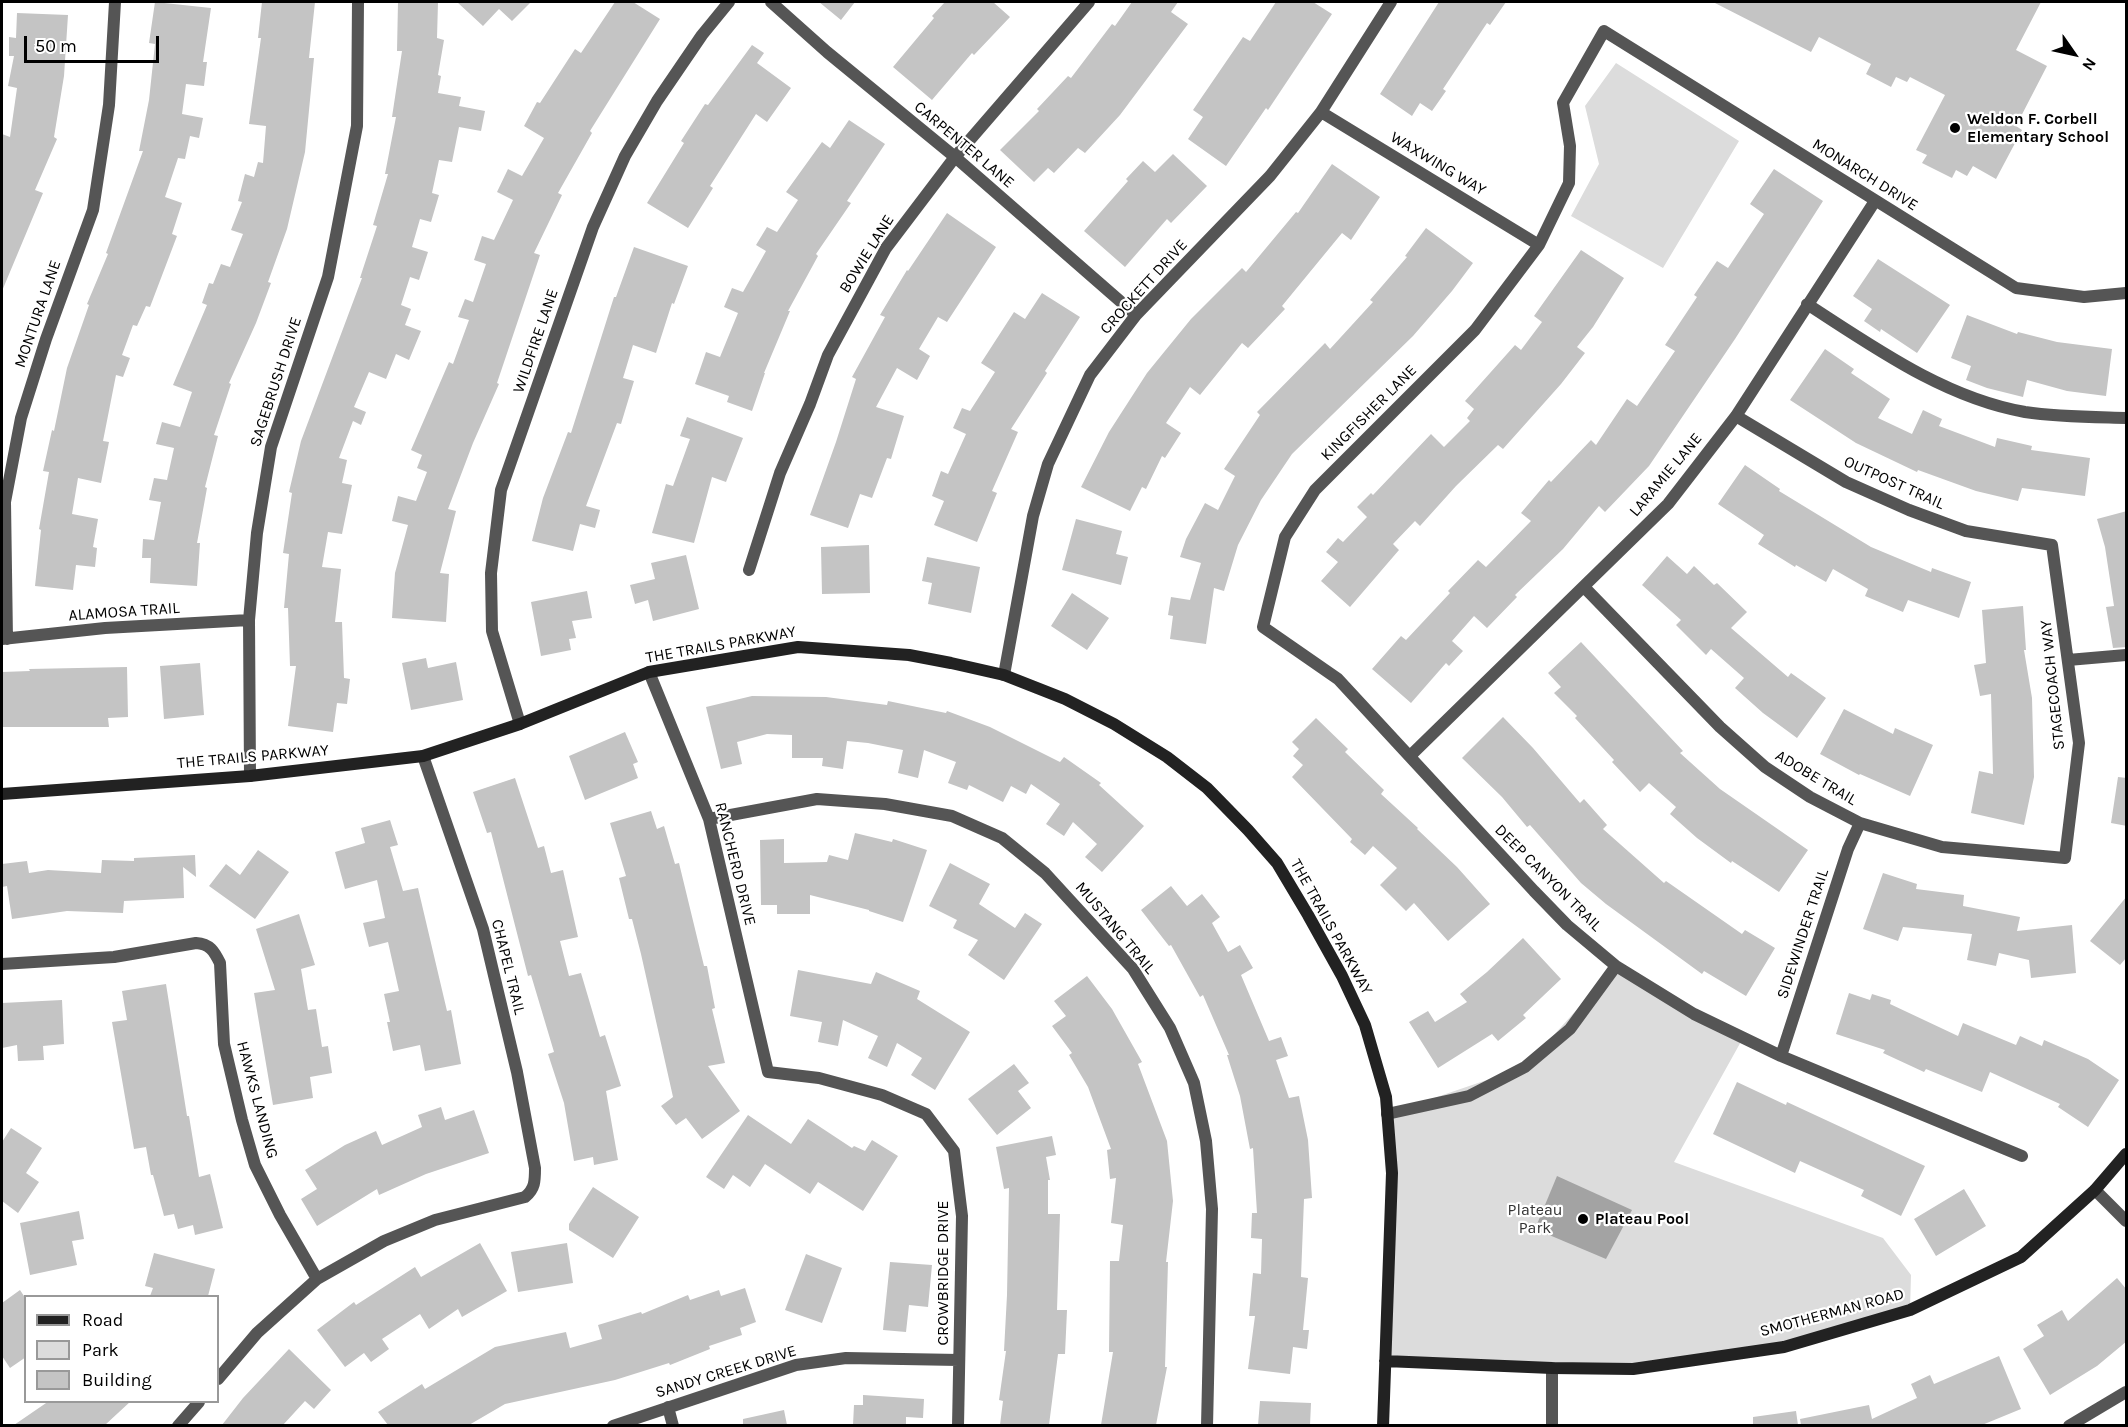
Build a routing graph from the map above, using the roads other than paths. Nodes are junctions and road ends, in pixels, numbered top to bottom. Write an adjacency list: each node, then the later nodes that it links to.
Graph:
1 (115, 2): 22 (street, MONTURA LANE)
2 (358, 2): 20 (street, SAGEBRUSH DRIVE)
3 (729, 2): 27 (street, WILDFIRE LANE)
4 (771, 2): 9 (street, CARPENTER LANE)
5 (1089, 2): 9 (street, BOWIE LANE)
6 (1391, 2): 8 (street, CROCKETT DRIVE)
7 (1604, 30): 10 (street, MONARCH DRIVE); 11 (street, KINGFISHER LANE)
8 (1321, 112): 11 (street, WAXWING WAY); 14 (street, CROCKETT DRIVE)
9 (955, 157): 14 (street, CARPENTER LANE); 18 (street, BOWIE LANE)
10 (1875, 201): 12 (street, MONARCH DRIVE); 13 (street, LARAMIE LANE)
11 (1539, 245): 21 (street, KINGFISHER LANE)
12 (2127, 293)
13 (1807, 304): 15 (street, LARAMIE LANE); 16 (street)
14 (1136, 315): 26 (street, CROCKETT DRIVE)
15 (1736, 416): 17 (street, OUTPOST TRAIL); 19 (street, LARAMIE LANE)
16 (2127, 418)
17 (2052, 545): 24 (street, STAGECOACH WAY)
18 (749, 570)
19 (1584, 587): 29 (street, LARAMIE LANE); 33 (street, ADOBE TRAIL)
20 (249, 620): 22 (street, ALAMOSA TRAIL); 30 (street, SAGEBRUSH DRIVE)
21 (1263, 627): 29 (street, DEEP CANYON TRAIL)
22 (4, 639)
23 (2127, 655): 24 (street)
24 (2068, 660): 34 (street, STAGECOACH WAY)
25 (649, 672): 26 (street, THE TRAILS PARKWAY); 27 (street, THE TRAILS PARKWAY); 32 (street, RANCHERD DRIVE)
26 (1004, 675): 39 (street, THE TRAILS PARKWAY)
27 (520, 724): 28 (street, THE TRAILS PARKWAY)
28 (423, 756): 30 (street, THE TRAILS PARKWAY); 44 (street, CHAPEL TRAIL)
29 (1410, 756): 36 (street, DEEP CANYON TRAIL)
30 (250, 776): 31 (street, THE TRAILS PARKWAY)
31 (2, 794)
32 (709, 819): 38 (street, RANCHERD DRIVE); 56 (street, MUSTANG TRAIL)
33 (1860, 824): 34 (street, ADOBE TRAIL); 37 (street, SIDEWINDER TRAIL)
34 (2065, 858)
35 (2, 964): 44 (street, HAWKS LANDING)
36 (1616, 966): 37 (street, DEEP CANYON TRAIL); 39 (street)
37 (1781, 1056): 41 (street, DEEP CANYON TRAIL)
38 (768, 1072): 45 (street, CROWBRIDGE DRIVE)
39 (1387, 1114): 46 (street, THE TRAILS PARKWAY)
40 (2127, 1154): 42 (street, SMOTHERMAN ROAD)
41 (2022, 1156)
42 (2096, 1190): 43 (street); 47 (street, SMOTHERMAN ROAD)
43 (2127, 1221)
44 (317, 1279): 48 (street)
45 (959, 1360): 51 (street, SANDY CREEK DRIVE); 55 (street, CROWBRIDGE DRIVE)
46 (1385, 1361): 47 (street, SMOTHERMAN ROAD); 57 (street, THE TRAILS PARKWAY)
47 (1552, 1368): 58 (street)
48 (219, 1378)
49 (2127, 1392): 59 (street)
50 (197, 1403): 52 (street)
51 (668, 1407): 53 (street, SANDY CREEK DRIVE); 54 (street)
52 (178, 1425)
53 (613, 1425)
54 (673, 1425)
55 (958, 1425)
56 (1207, 1425)
57 (1383, 1425)
58 (1552, 1425)
59 (2069, 1425)

